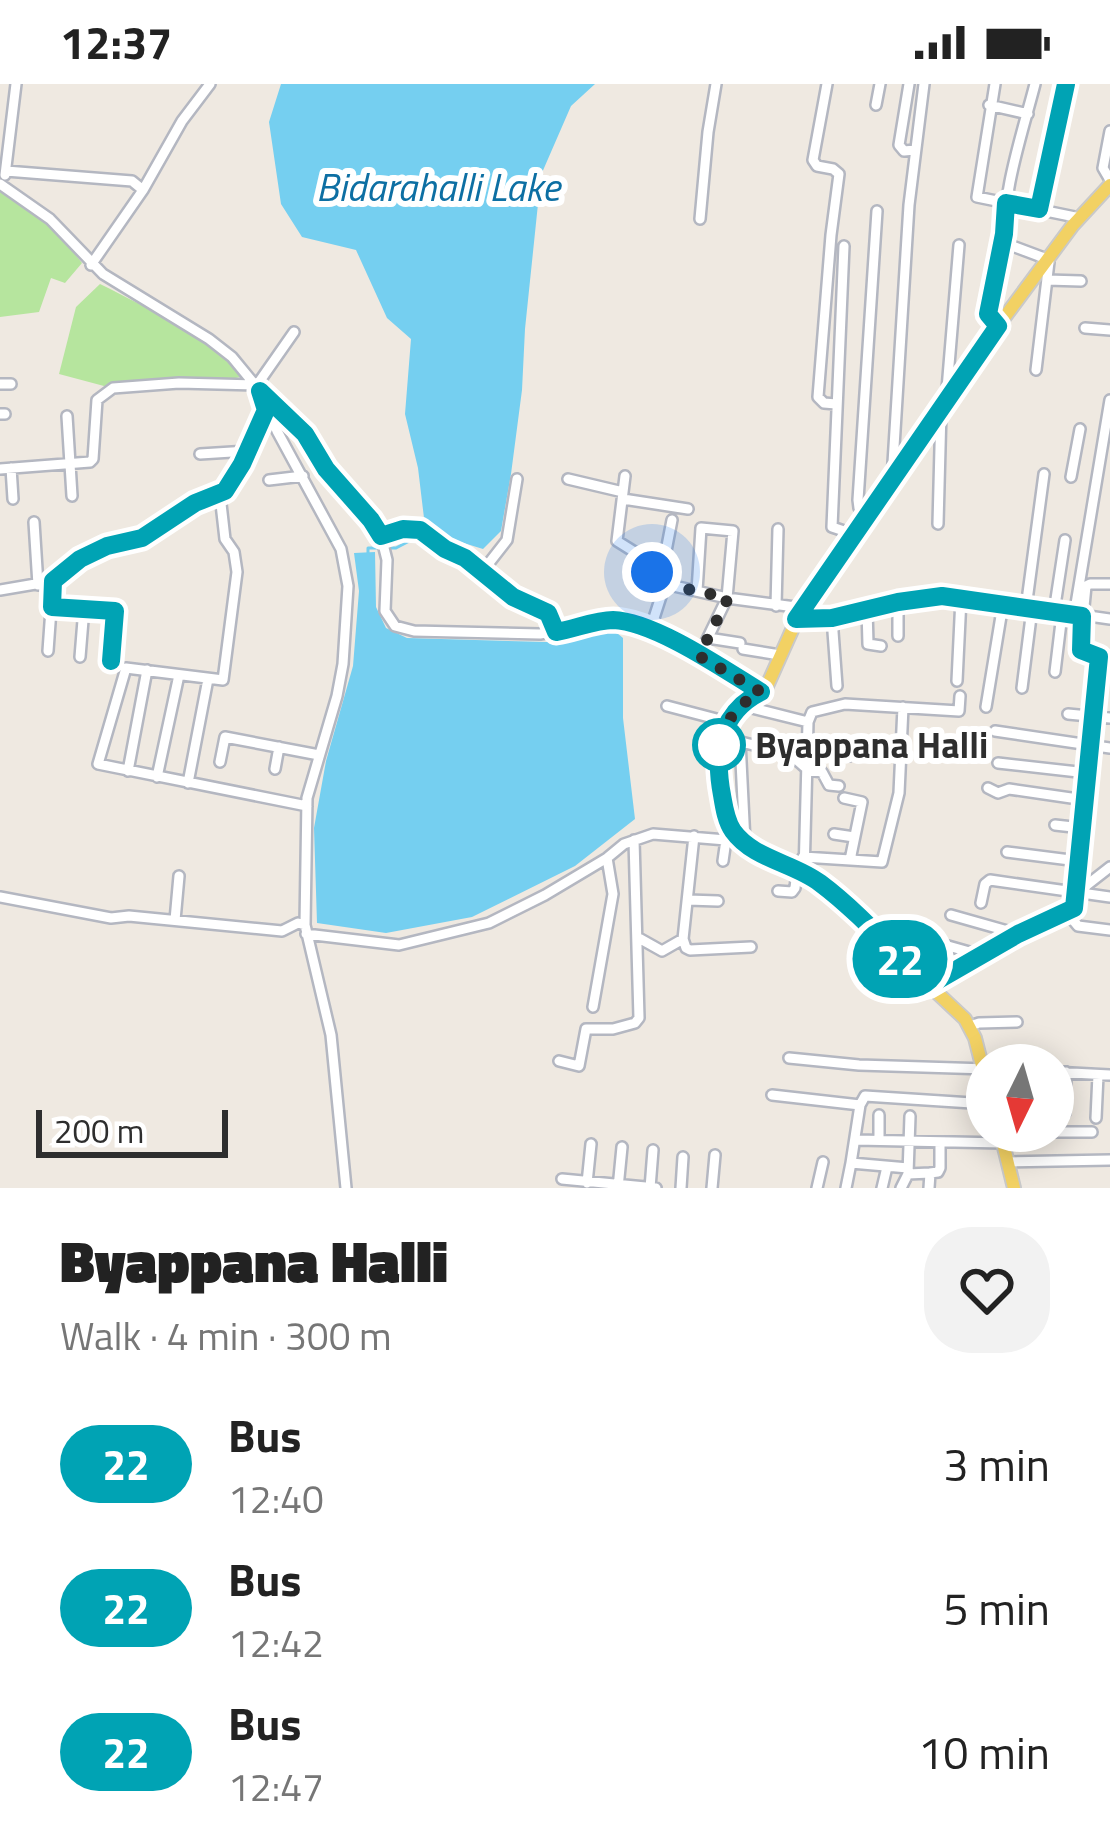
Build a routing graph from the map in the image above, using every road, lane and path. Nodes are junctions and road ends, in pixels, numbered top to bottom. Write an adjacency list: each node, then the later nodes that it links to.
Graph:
1 (16, 84): 16 (street)
2 (210, 84): 19 (street)
3 (716, 84): 24 (street)
4 (827, 84): 40 (street)
5 (880, 84): 11 (street)
6 (909, 84): 15 (street)
7 (925, 84): 15 (street)
8 (995, 84): 12 (street)
9 (1035, 84): 13 (street)
10 (1066, 84): 21 (street)
11 (876, 105)
12 (989, 105): 13 (street); 20 (street)
13 (1028, 114): 20 (street)
14 (1110, 131): 17 (street)
15 (916, 150): 55 (street)
16 (6, 171): 18 (street); 19 (street)
17 (1110, 183): 23 (main road)
18 (2, 185): 29 (street)
19 (143, 190): 29 (street)
20 (1006, 203): 21 (street); 25 (street)
21 (1039, 209): 23 (street)
22 (877, 212): 64 (street)
23 (1080, 218): 28 (main road)
24 (700, 219)
25 (1004, 234): 28 (street); 32 (street)
26 (959, 245): 38 (street)
27 (844, 246): 40 (street)
28 (1048, 257): 30 (street); 32 (main road)
29 (92, 265): 37 (street)
30 (1047, 280): 31 (street); 36 (street)
31 (1081, 281)
32 (998, 326): 38 (main road)
33 (1085, 328): 34 (street)
34 (1110, 330)
35 (294, 332): 37 (street)
36 (1036, 370)
37 (258, 388): 42 (street); 48 (street); 70 (street)
38 (951, 394): 41 (main road)
39 (1110, 400): 49 (street)
40 (836, 404): 71 (street)
41 (941, 408): 55 (main road); 67 (street)
42 (266, 410): 45 (street); 52 (street)
43 (67, 416): 48 (street)
44 (1080, 429): 46 (street)
45 (248, 451): 47 (street); 59 (street)
46 (1076, 453): 49 (street); 54 (street)
47 (200, 454)
48 (70, 464): 50 (street); 61 (street)
49 (1103, 465): 72 (street)
50 (5, 468): 62 (street)
51 (1044, 474): 89 (street)
52 (303, 476): 58 (street); 134 (street)
53 (625, 476): 60 (street)
54 (1071, 477)
55 (892, 478): 64 (main road)
56 (517, 479): 74 (street)
57 (568, 479): 60 (street)
58 (269, 480)
59 (220, 495): 76 (street); 109 (street)
60 (623, 495): 63 (street); 75 (street)
61 (72, 496)
62 (13, 499)
63 (688, 509)
64 (867, 518): 71 (main road)
65 (672, 520): 75 (street)
66 (34, 522): 78 (street)
67 (938, 524)
68 (778, 529): 86 (street)
69 (1065, 540): 92 (street)
70 (383, 541): 74 (street); 96 (street)
71 (852, 542): 91 (main road)
72 (1082, 562): 73 (street); 81 (street)
73 (1096, 565)
74 (482, 572): 96 (street)
75 (663, 580): 80 (street); 93 (street)
76 (53, 581): 78 (street); 87 (street)
77 (1110, 584): 81 (street)
78 (38, 585): 79 (street)
79 (0, 590)
80 (697, 591): 82 (street); 82 (street)
81 (1081, 594): 92 (street)
82 (728, 598): 86 (street); 98 (street)
83 (962, 598): 84 (street); 85 (street); 110 (street)
84 (898, 602): 90 (street); 97 (street)
85 (1003, 604): 89 (street); 120 (street)
86 (776, 606): 91 (street)
87 (52, 607): 88 (street); 100 (street)
88 (84, 608): 103 (street); 105 (street)
89 (1029, 608): 92 (street); 114 (street)
90 (867, 610): 94 (street); 99 (street)
91 (800, 614): 94 (street); 101 (main road)
92 (1068, 614): 95 (street); 104 (street); 107 (street)
93 (654, 618)
94 (832, 618): 111 (street)
95 (1110, 620)
96 (556, 632): 102 (street)
97 (898, 636)
98 (708, 638): 101 (street); 102 (street)
99 (881, 646)
100 (48, 651)
101 (780, 655): 115 (main road)
102 (699, 656): 115 (street)
103 (80, 657)
104 (1105, 657): 112 (street)
105 (111, 661)
106 (147, 670): 108 (street); 140 (street); 140 (street)
107 (1055, 672)
108 (179, 675): 109 (street); 142 (street)
109 (208, 679): 143 (street)
110 (957, 681)
111 (836, 686)
112 (1096, 686): 113 (street); 122 (street)
113 (1110, 687)
114 (1022, 688)
115 (761, 692): 117 (main road)
116 (960, 696): 119 (street)
117 (740, 705): 124 (main road); 125 (street)
118 (667, 706): 124 (street)
119 (903, 707): 125 (street); 160 (street)
120 (986, 707)
121 (1068, 714): 122 (street)
122 (1093, 716): 123 (street); 129 (street)
123 (1110, 718)
124 (728, 722): 127 (main road)
125 (808, 722): 132 (street)
126 (995, 731): 129 (street)
127 (721, 737): 128 (street); 154 (main road)
128 (740, 741): 133 (street); 154 (street)
129 (1090, 746): 131 (street); 141 (street)
130 (279, 747): 134 (street); 136 (street); 138 (street)
131 (1110, 748)
132 (808, 752): 133 (street); 135 (street); 139 (street)
133 (790, 754): 139 (street)
134 (320, 755): 148 (street)
135 (849, 756)
136 (220, 762)
137 (998, 763): 141 (street)
138 (275, 770)
139 (808, 770): 144 (street); 157 (street)
140 (128, 771): 142 (street)
141 (1088, 772): 147 (street)
142 (157, 777): 143 (street)
143 (188, 783): 148 (street)
144 (839, 786)
145 (988, 788): 147 (street)
146 (844, 798): 153 (street)
147 (1084, 800): 150 (street)
148 (307, 806): 175 (street)
149 (1055, 825): 150 (street)
150 (1082, 828): 161 (street)
151 (834, 834): 153 (street)
152 (694, 836): 154 (street); 155 (street); 169 (street)
153 (854, 837): 160 (street)
154 (736, 839): 159 (street); 163 (main road)
155 (634, 840): 158 (street); 178 (street)
156 (1006, 852): 161 (street)
157 (803, 857): 160 (street); 163 (street)
158 (607, 858): 175 (street); 184 (street)
159 (723, 860)
160 (850, 860)
161 (1078, 861): 166 (street)
162 (1110, 867): 166 (street)
163 (800, 872): 165 (street); 183 (main road)
164 (179, 876): 174 (street)
165 (778, 891)
166 (1077, 892): 168 (street); 171 (street); 172 (street)
167 (0, 897): 174 (street)
168 (1110, 897)
169 (688, 900): 170 (street); 179 (street)
170 (718, 902)
171 (981, 903)
172 (1074, 908): 176 (street); 177 (street)
173 (951, 915): 177 (street)
174 (176, 920): 175 (street)
175 (306, 929): 224 (street)
176 (1110, 930)
177 (1018, 934): 182 (street)
178 (638, 938): 179 (street); 189 (street)
179 (682, 939): 181 (street)
180 (934, 942): 182 (street)
181 (751, 947)
182 (980, 955): 183 (street)
183 (928, 986): 186 (main road)
184 (593, 1007)
185 (1017, 1022): 186 (street)
186 (970, 1026): 187 (main road)
187 (976, 1044)
188 (789, 1058): 190 (street)
189 (559, 1061)
190 (966, 1069)
191 (1074, 1073): 192 (street)
192 (1104, 1075): 198 (street)
193 (772, 1095): 195 (street)
194 (966, 1102): 195 (street)
195 (860, 1105): 202 (street)
196 (879, 1114): 203 (street)
197 (910, 1116): 204 (street)
198 (1096, 1118)
199 (1074, 1132): 200 (street)
200 (1092, 1132)
201 (966, 1139): 205 (street)
202 (856, 1140): 203 (street); 215 (street)
203 (879, 1140): 204 (street)
204 (909, 1141): 205 (street); 219 (street)
205 (940, 1142): 220 (street)
206 (591, 1144): 222 (street)
207 (622, 1147): 223 (street)
208 (653, 1150): 225 (street)
209 (1005, 1152): 216 (main road)
210 (1041, 1152): 217 (street)
211 (715, 1155): 227 (street)
212 (683, 1157): 226 (street)
213 (1110, 1160): 217 (street)
214 (823, 1162): 228 (street)
215 (851, 1162): 218 (street); 229 (street)
216 (1008, 1162): 217 (street); 234 (main road)
217 (1040, 1162)
218 (887, 1167): 219 (street); 230 (street)
219 (910, 1172): 220 (street); 231 (street); 232 (street)
220 (930, 1172): 233 (street)
221 (562, 1179): 222 (street)
222 (587, 1185): 223 (street)
223 (618, 1186): 225 (street)
224 (346, 1188)
225 (652, 1188)
226 (681, 1188)
227 (712, 1188)
228 (812, 1188)
229 (846, 1188)
230 (882, 1188)
231 (901, 1188)
232 (911, 1188)
233 (929, 1188)
234 (1015, 1188)

